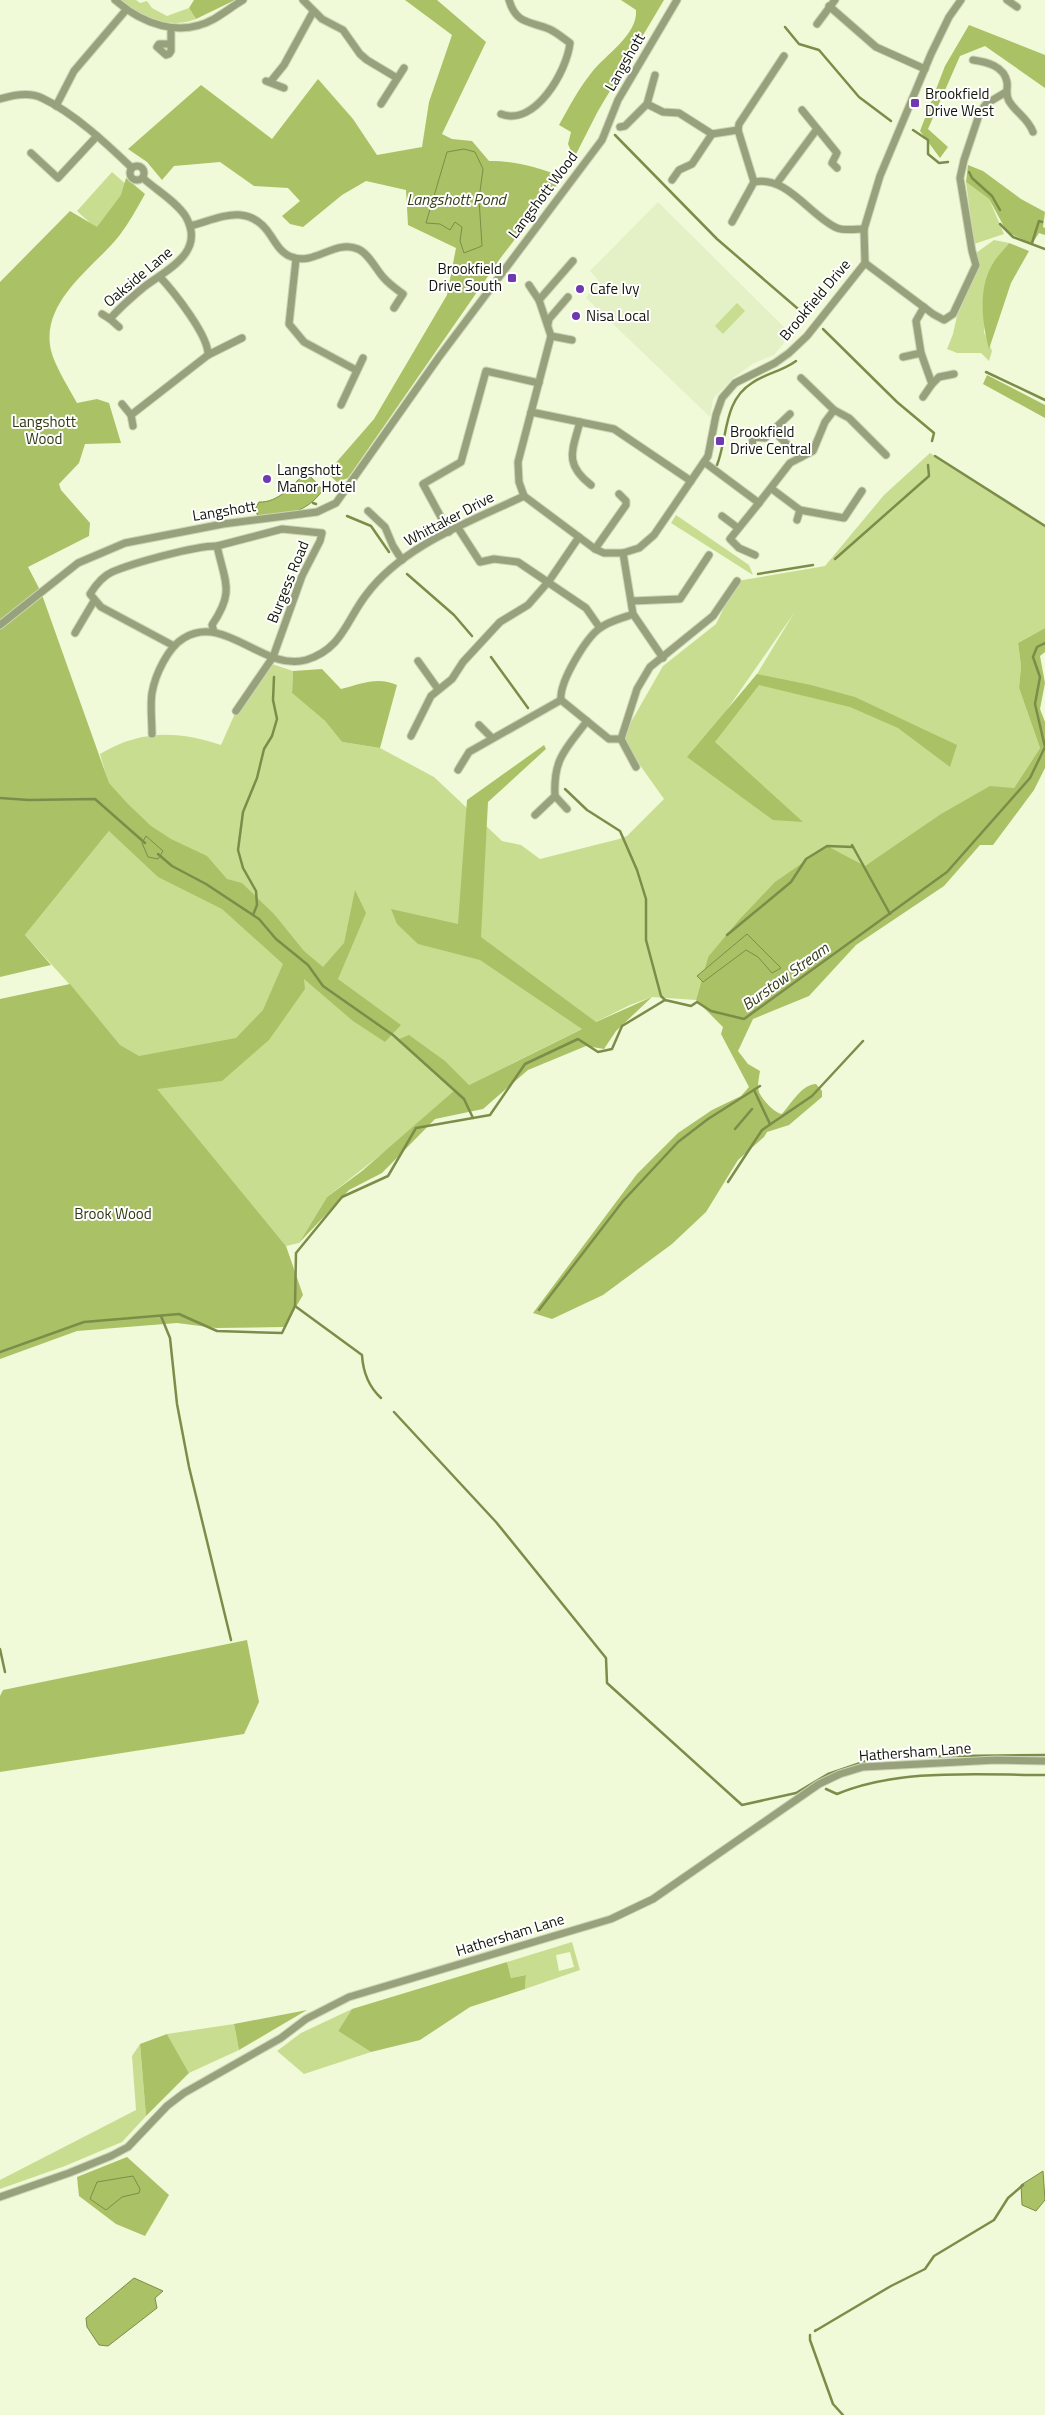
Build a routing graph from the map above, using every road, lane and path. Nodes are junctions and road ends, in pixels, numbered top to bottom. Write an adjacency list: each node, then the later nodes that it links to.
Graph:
1 (115, 0): 11 (street)
2 (243, 0): 14 (street)
3 (303, 0): 12 (street)
4 (509, 0): 29 (street)
5 (677, 0): 36 (street, Langshott)
6 (835, 0): 9 (street)
7 (960, 0): 19 (street, Brookfield Drive)
8 (1007, 0): 10 (street)
9 (829, 6): 13 (street); 19 (street)
10 (1017, 7)
11 (126, 10): 14 (street); 27 (street)
12 (313, 12): 21 (street); 22 (street)
13 (816, 24)
14 (171, 28): 15 (street)
15 (171, 44)
16 (784, 56): 32 (street)
17 (973, 60): 23 (street)
18 (404, 68): 21 (street)
19 (925, 68): 46 (street, Brookfield Drive)
20 (655, 75): 26 (street)
21 (397, 78): 25 (street)
22 (284, 88)
23 (1006, 92): 33 (street); 55 (street)
24 (0, 99): 27 (street)
25 (381, 104)
26 (647, 104): 30 (street); 34 (street)
27 (56, 106): 35 (street)
28 (802, 110): 31 (street)
29 (501, 114)
30 (620, 128)
31 (817, 128): 39 (street); 43 (street)
32 (738, 130): 34 (street); 42 (street)
33 (1033, 132)
34 (712, 134): 41 (street)
35 (97, 136): 37 (street); 38 (street)
36 (602, 140): 50 (street, Langshott Wood)
37 (31, 153)
38 (132, 168): 40 (street); 40 (street)
39 (837, 168)
40 (144, 178): 45 (street)
41 (672, 180)
42 (754, 182): 43 (street); 44 (street)
43 (777, 183): 46 (street)
44 (732, 222)
45 (190, 226): 47 (street); 51 (street, Oakside Lane)
46 (864, 229): 49 (street, Brookfield Drive)
47 (296, 259): 56 (street); 68 (street)
48 (573, 261): 54 (street)
49 (864, 263): 55 (street); 86 (street, Brookfield Drive)
50 (506, 267): 113 (street, Langshott)
51 (160, 277): 58 (street, Oakside Lane); 64 (street)
52 (528, 285): 54 (street)
53 (568, 297): 59 (street)
54 (539, 300): 59 (street)
55 (924, 307): 65 (street)
56 (394, 308)
57 (102, 314): 58 (street, Oakside Lane)
58 (110, 319): 60 (street)
59 (548, 324): 61 (street)
60 (119, 327)
61 (551, 336): 63 (street); 71 (street)
62 (242, 338): 64 (street)
63 (572, 340)
64 (208, 351): 79 (street)
65 (921, 353): 66 (street); 72 (street)
66 (903, 357)
67 (363, 358): 68 (street)
68 (356, 370): 75 (street)
69 (954, 374): 72 (street)
70 (801, 378): 76 (street)
71 (539, 383): 77 (street); 100 (street)
72 (932, 384): 73 (street)
73 (923, 397)
74 (122, 404): 79 (street)
75 (342, 404)
76 (834, 410): 84 (street); 85 (street)
77 (531, 412): 80 (street); 92 (street)
78 (790, 414): 82 (street)
79 (131, 415): 81 (street)
80 (580, 422): 87 (street); 88 (street)
81 (133, 426)
82 (773, 431): 83 (street); 85 (street)
83 (752, 448)
84 (886, 455)
85 (801, 457): 89 (street)
86 (704, 462): 87 (street, Brookfield Drive); 93 (street)
87 (691, 481): 104 (street, Brookfield Drive)
88 (591, 485)
89 (772, 489): 93 (street); 94 (street)
90 (862, 491): 94 (street)
91 (619, 494): 103 (street)
92 (524, 496): 98 (street, Whittaker Drive); 101 (street)
93 (759, 503): 99 (street)
94 (800, 510): 97 (street)
95 (368, 511): 107 (street)
96 (722, 516): 99 (street)
97 (797, 520)
98 (458, 528): 100 (street, Whittaker Drive); 109 (street)
99 (738, 528): 106 (street)
100 (448, 532): 107 (street, Whittaker Drive)
101 (578, 538): 103 (street); 109 (street)
102 (217, 546): 110 (street); 115 (street); 118 (street, Burgess Road)
103 (595, 548): 104 (street)
104 (623, 553): 111 (street)
105 (709, 555): 111 (street)
106 (755, 555)
107 (402, 560): 118 (street, Whittaker Drive)
108 (737, 580): 119 (street)
109 (549, 582): 114 (street); 121 (street)
110 (94, 601): 116 (street); 117 (street)
111 (632, 601): 112 (street)
112 (633, 614): 114 (street); 119 (street)
113 (0, 625)
114 (600, 628): 122 (street)
115 (214, 632): 117 (street); 118 (street, Whittaker Drive)
116 (75, 633)
117 (174, 646): 126 (street)
118 (273, 657): 123 (street)
119 (663, 658): 129 (street)
120 (418, 661): 121 (street)
121 (438, 689): 127 (street)
122 (561, 700): 124 (street); 128 (street)
123 (236, 711)
124 (587, 721): 129 (street); 132 (street)
125 (479, 725): 128 (street)
126 (152, 734)
127 (411, 736)
128 (492, 738): 131 (street)
129 (621, 740): 130 (street)
130 (636, 767)
131 (458, 770)
132 (555, 796): 133 (street); 134 (street)
133 (567, 809)
134 (535, 816)
135 (1045, 1761): 136 (street, Hathersham Lane)
136 (0, 2196)

